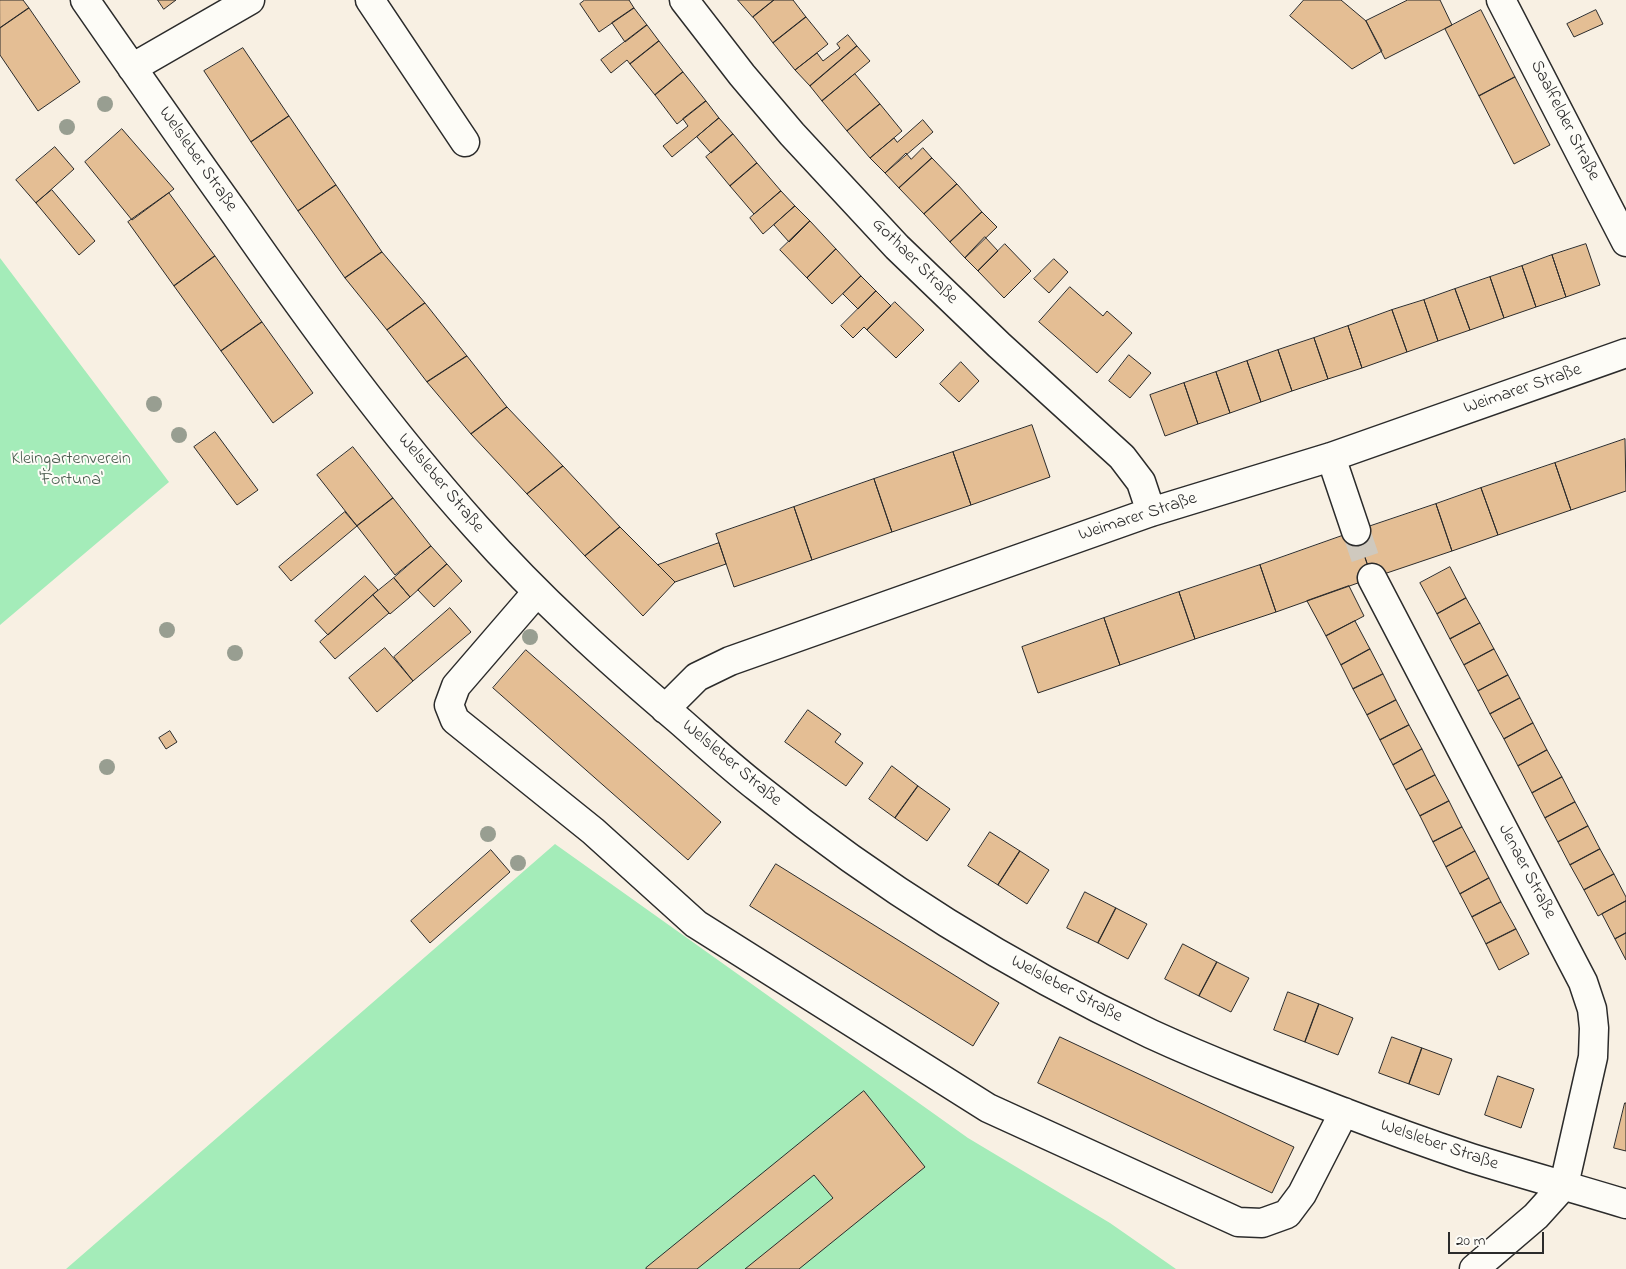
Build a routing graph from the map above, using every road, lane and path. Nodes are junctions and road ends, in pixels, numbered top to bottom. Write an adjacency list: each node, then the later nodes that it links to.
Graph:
1 (85, 0): 6 (street, Welsleber Straße)
2 (250, 0): 6 (street)
3 (370, 0): 7 (street)
4 (684, 0): 11 (street, Gothaer Straße)
5 (1501, 0): 8 (street, Saalfelder Straße)
6 (132, 68): 14 (street, Welsleber Straße)
7 (465, 142)
8 (1626, 242)
9 (1626, 353): 10 (street, Weimarer Straße)
10 (1331, 457): 11 (street, Weimarer Straße); 12 (street)
11 (1151, 512): 15 (street, Weimarer Straße)
12 (1356, 531)
13 (1372, 578): 17 (street, Jenaer Straße)
14 (537, 592): 15 (street, Welsleber Straße); 16 (street)
15 (665, 710): 16 (street, Welsleber Straße)
16 (1344, 1112): 17 (street, Welsleber Straße)
17 (1564, 1185): 18 (street, Welsleber Straße); 19 (street)
18 (1626, 1204)
19 (1474, 1269)

